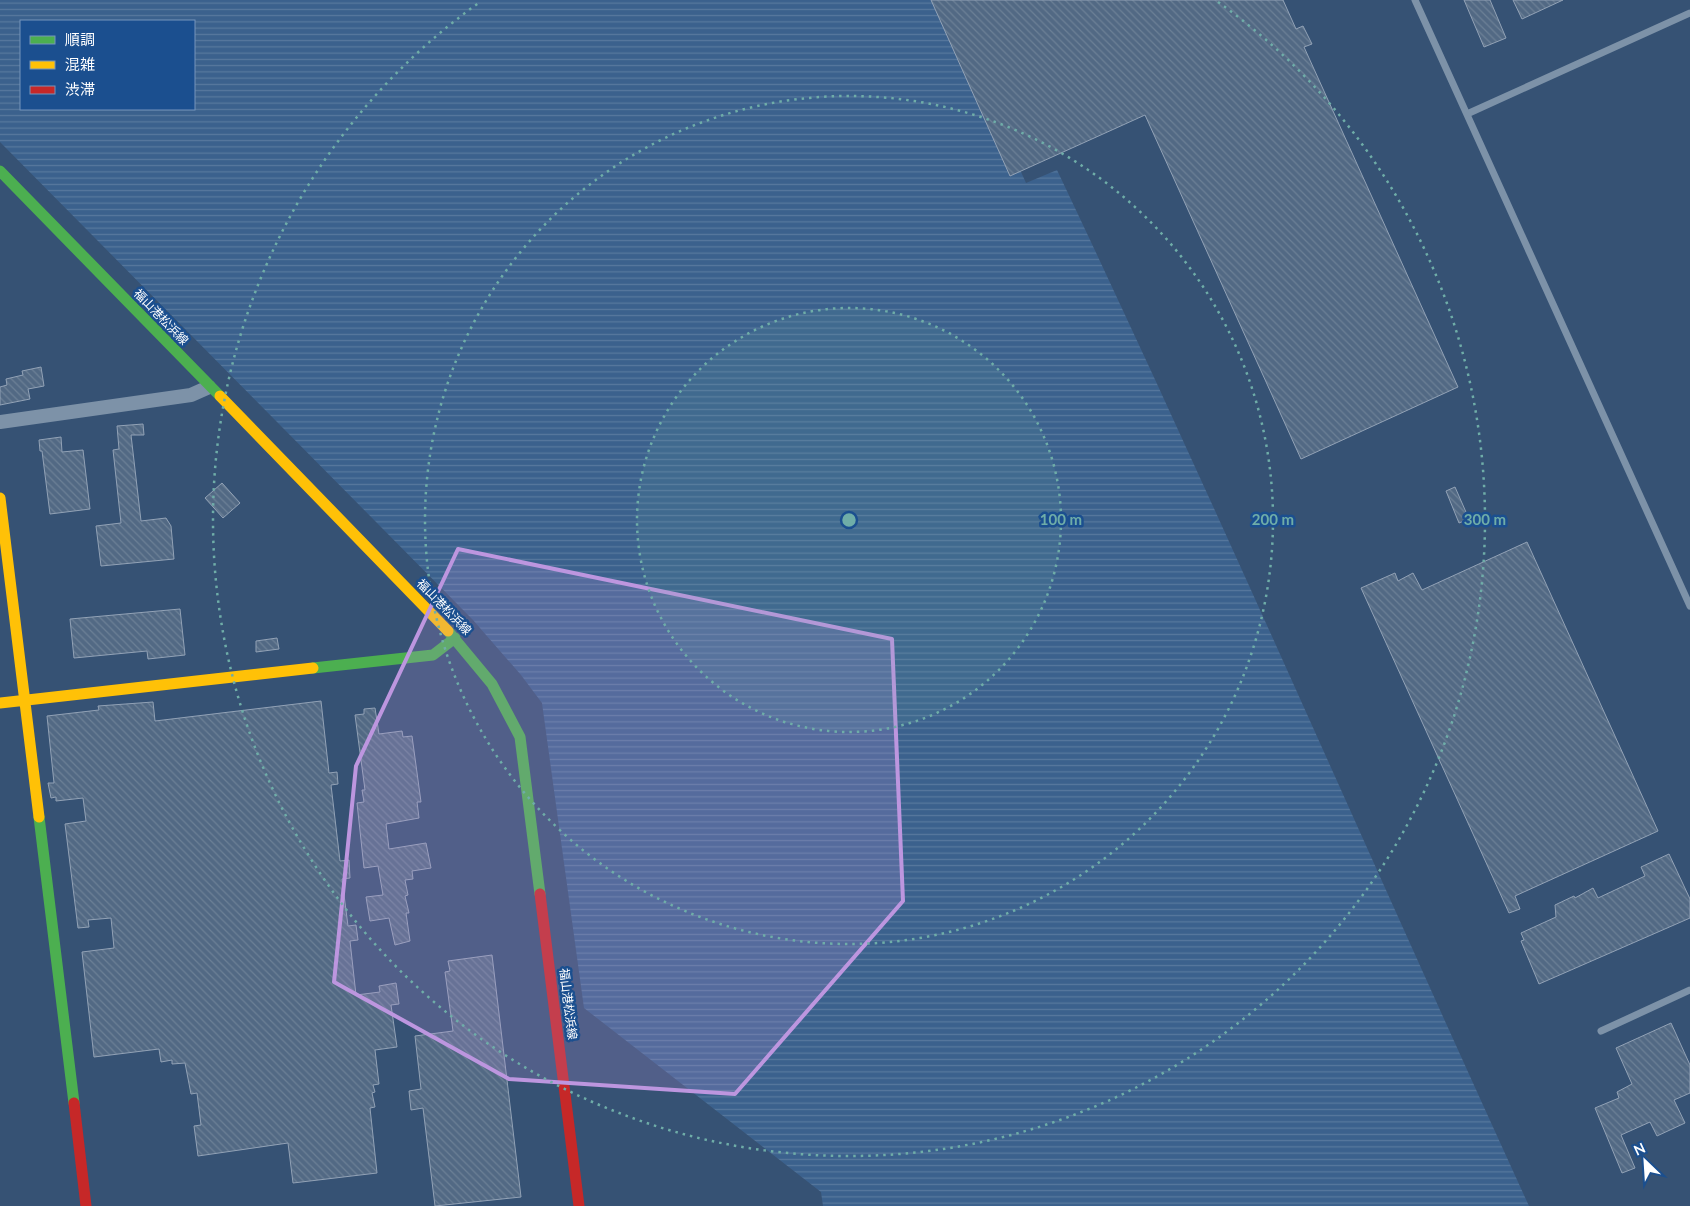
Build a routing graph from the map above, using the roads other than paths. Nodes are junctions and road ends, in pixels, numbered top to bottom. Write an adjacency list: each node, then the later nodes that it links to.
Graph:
1 (1415, 0): 3 (lane)
2 (1690, 13): 3 (lane)
3 (1467, 114): 8 (lane)
4 (0, 171): 5 (main road, 福山港松浜線)
5 (209, 387): 6 (street); 9 (main road, 福山港松浜線)
6 (0, 422)
7 (0, 498): 10 (main road)
8 (1690, 606)
9 (455, 638): 10 (main road); 15 (main road, 福山港松浜線)
10 (25, 701): 11 (main road); 14 (main road)
11 (0, 703)
12 (1690, 990): 13 (lane)
13 (1601, 1031)
14 (86, 1206)
15 (579, 1206)

